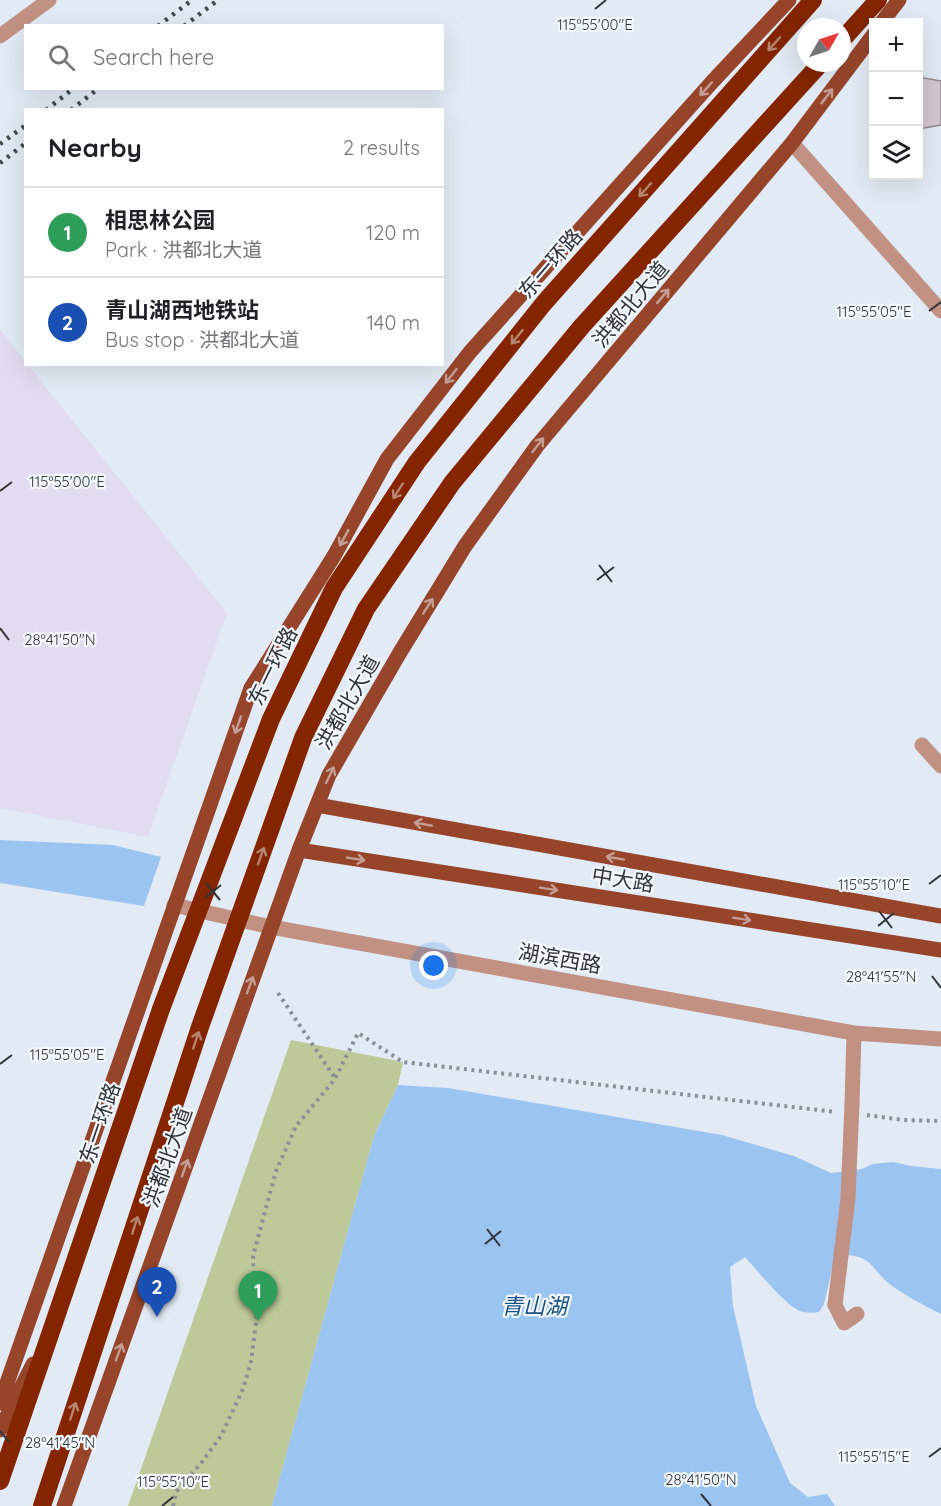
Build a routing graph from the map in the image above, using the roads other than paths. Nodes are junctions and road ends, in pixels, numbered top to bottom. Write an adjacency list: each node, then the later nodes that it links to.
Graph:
1 (49, 0): 9 (street)
2 (878, 0): 7 (highway)
3 (887, 0): 8 (main road)
4 (899, 0): 6 (main road)
5 (803, 3): 18 (main road, one-way to 18); 25 (highway, 东一环路, one-way to 25, bridge)
6 (885, 18)
7 (851, 30)
8 (851, 32)
9 (0, 36)
10 (869, 39): 12 (main road, 洪都北大道, one-way to 10)
11 (813, 72): 29 (highway, one-way to 11, bridge)
12 (792, 143): 13 (street); 16 (main road, 洪都北大道, one-way to 12)
13 (941, 311)
14 (922, 745): 15 (street)
15 (941, 766)
16 (317, 805): 17 (main road, 洪都北大道); 19 (main road, 中大路, one-way to 16)
17 (299, 850): 20 (main road, 洪都北大道); 21 (main road, 中大路, one-way to 21)
18 (174, 905): 20 (street, 湖滨西路); 26 (main road)
19 (941, 916)
20 (271, 927): 22 (street, 湖滨西路); 30 (main road, 洪都北大道, one-way to 20)
21 (941, 950)
22 (854, 1033): 23 (street, 湖滨西路); 24 (street, bridge)
23 (941, 1039)
24 (857, 1314)
25 (57, 1316): 27 (main road, bridge); 28 (highway, 东一环路, bridge)
26 (0, 1402)
27 (0, 1430)
28 (0, 1481)
29 (42, 1506)
30 (64, 1506)

